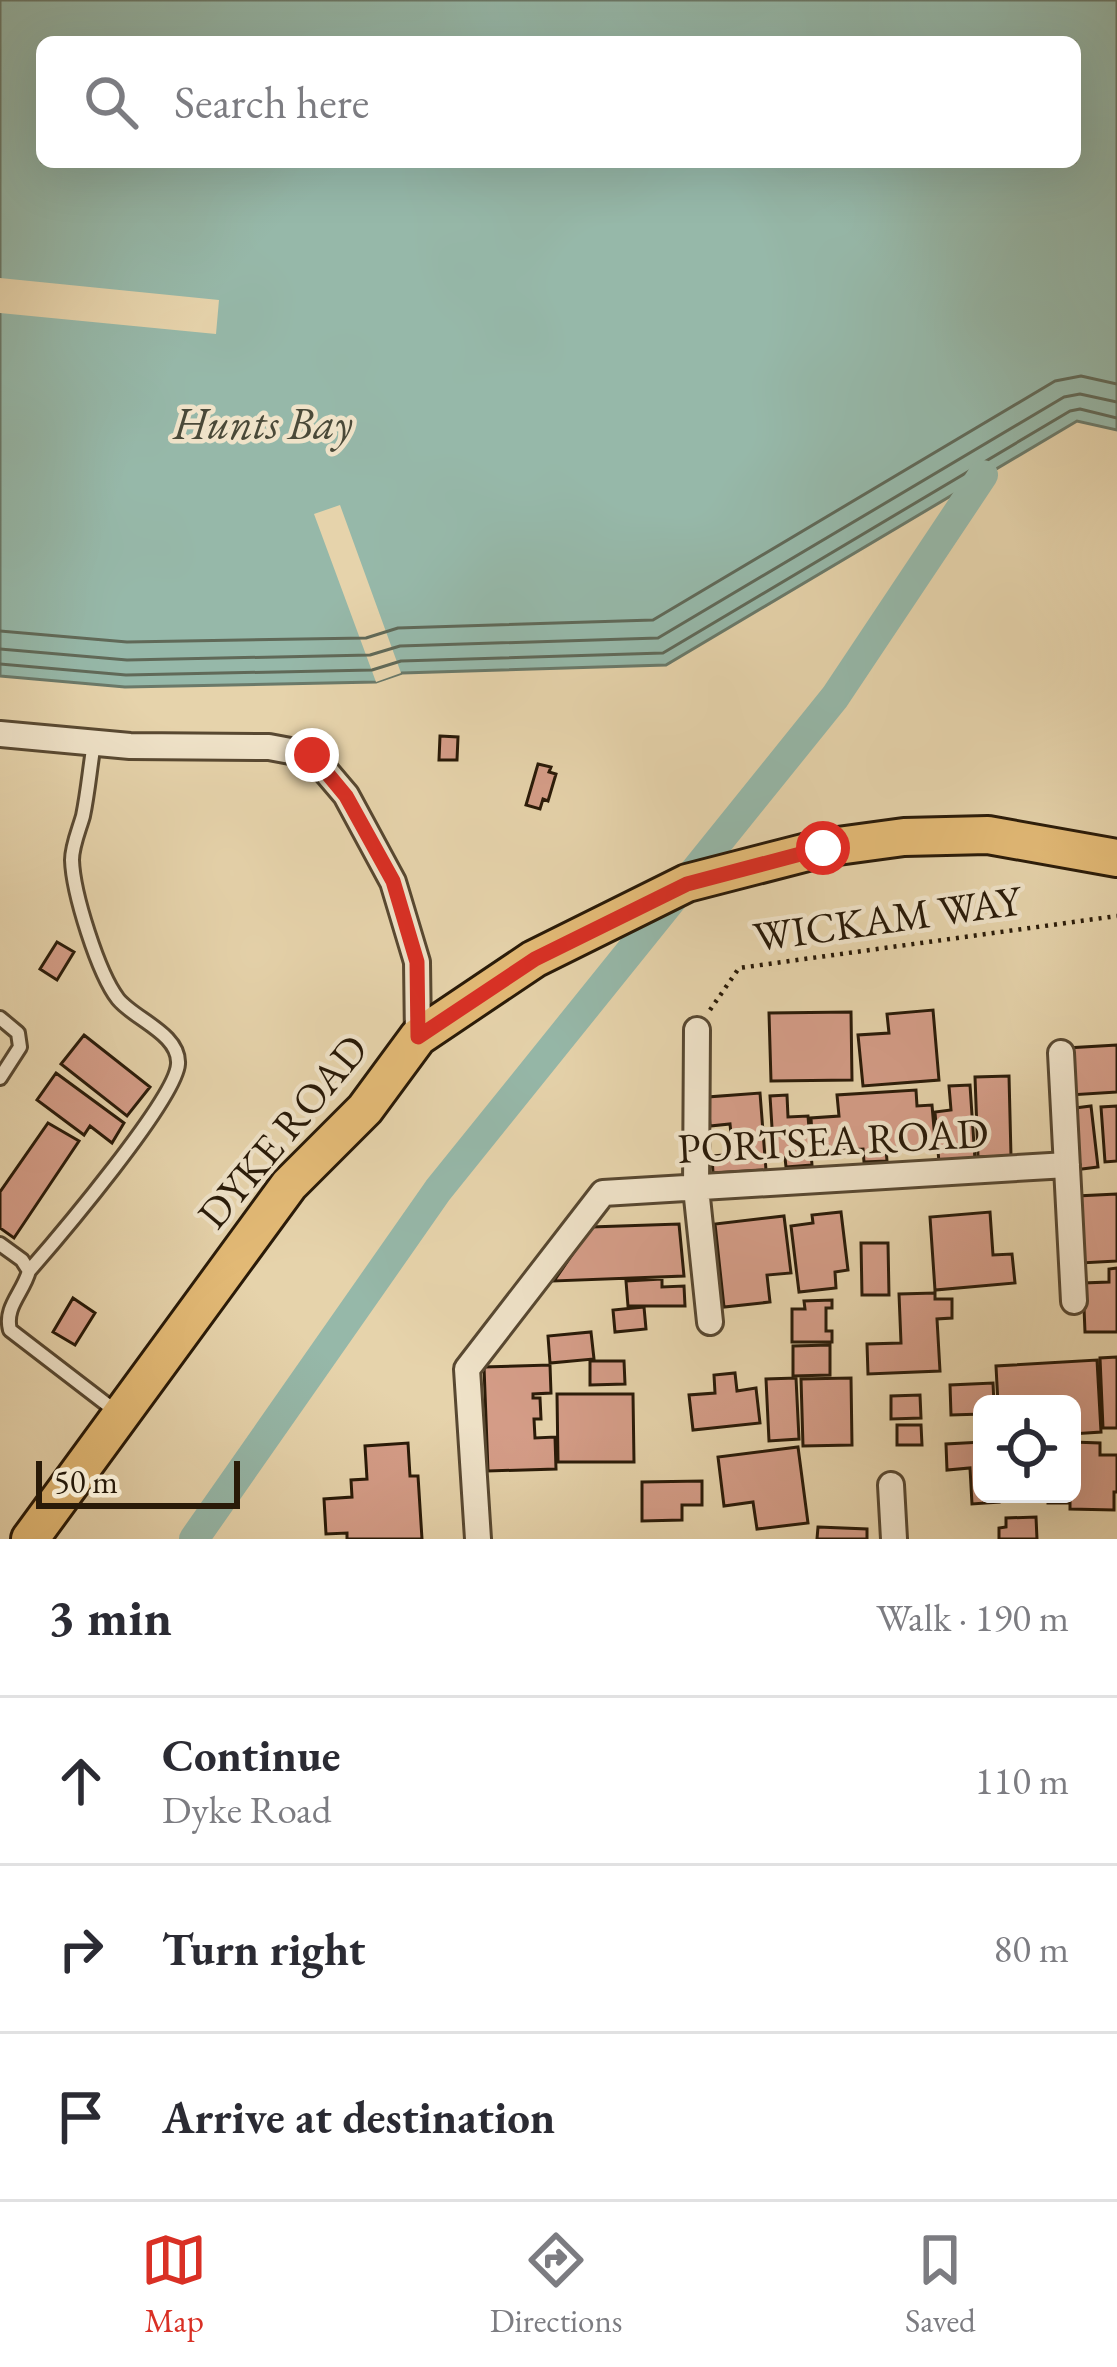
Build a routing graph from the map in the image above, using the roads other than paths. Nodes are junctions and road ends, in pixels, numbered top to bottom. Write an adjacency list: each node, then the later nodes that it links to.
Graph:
1 (0, 734): 2 (street)
2 (94, 743): 6 (street); 12 (lane)
3 (1117, 858): 6 (main road, DYKE ROAD)
4 (0, 1018): 8 (lane)
5 (697, 1030): 10 (street)
6 (418, 1037): 15 (main road, DYKE ROAD)
7 (1061, 1053): 9 (street)
8 (0, 1078)
9 (1067, 1166): 10 (street, PORTSEA ROAD); 13 (street)
10 (697, 1188): 14 (street); 18 (street, PORTSEA ROAD)
11 (0, 1244): 12 (lane)
12 (29, 1271): 15 (lane)
13 (1074, 1301)
14 (710, 1322)
15 (119, 1414): 17 (main road, DYKE ROAD)
16 (890, 1485): 19 (street)
17 (30, 1539)
18 (478, 1539)
19 (894, 1539)

